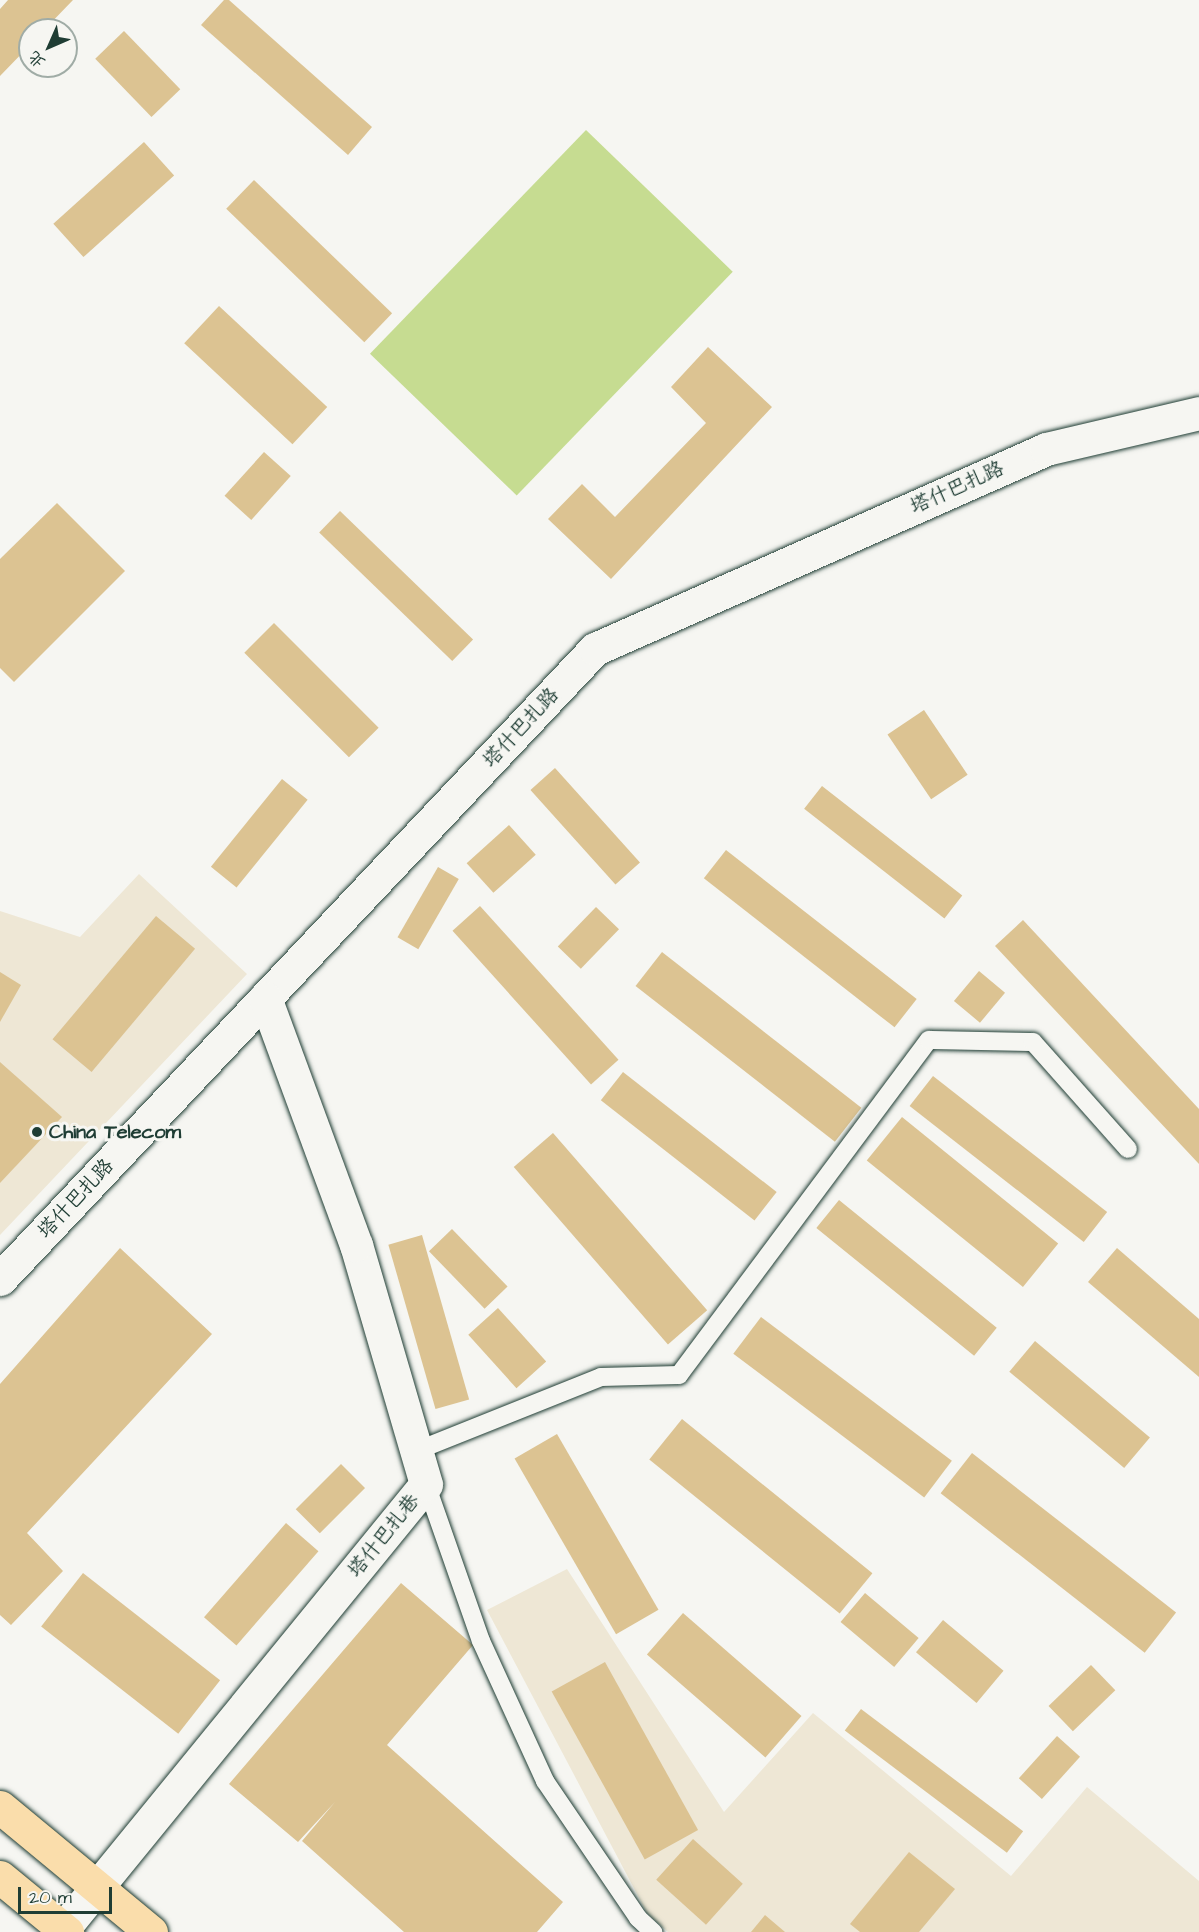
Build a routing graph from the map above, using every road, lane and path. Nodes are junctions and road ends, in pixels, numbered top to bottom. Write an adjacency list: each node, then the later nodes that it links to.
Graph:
1 (1199, 413): 2 (street, 塔什巴扎路)
2 (265, 998): 4 (street, 塔什巴扎路); 5 (street, 塔什巴扎巷)
3 (1128, 1149): 5 (lane)
4 (0, 1279)
5 (416, 1450): 6 (street, 塔什巴扎巷)
6 (426, 1484): 9 (street, 塔什巴扎巷); 12 (lane)
7 (0, 1807): 9 (main road)
8 (0, 1877): 10 (main road)
9 (98, 1888): 10 (street, 塔什巴扎巷); 11 (main road)
10 (65, 1931)
11 (151, 1932)
12 (653, 1932)

